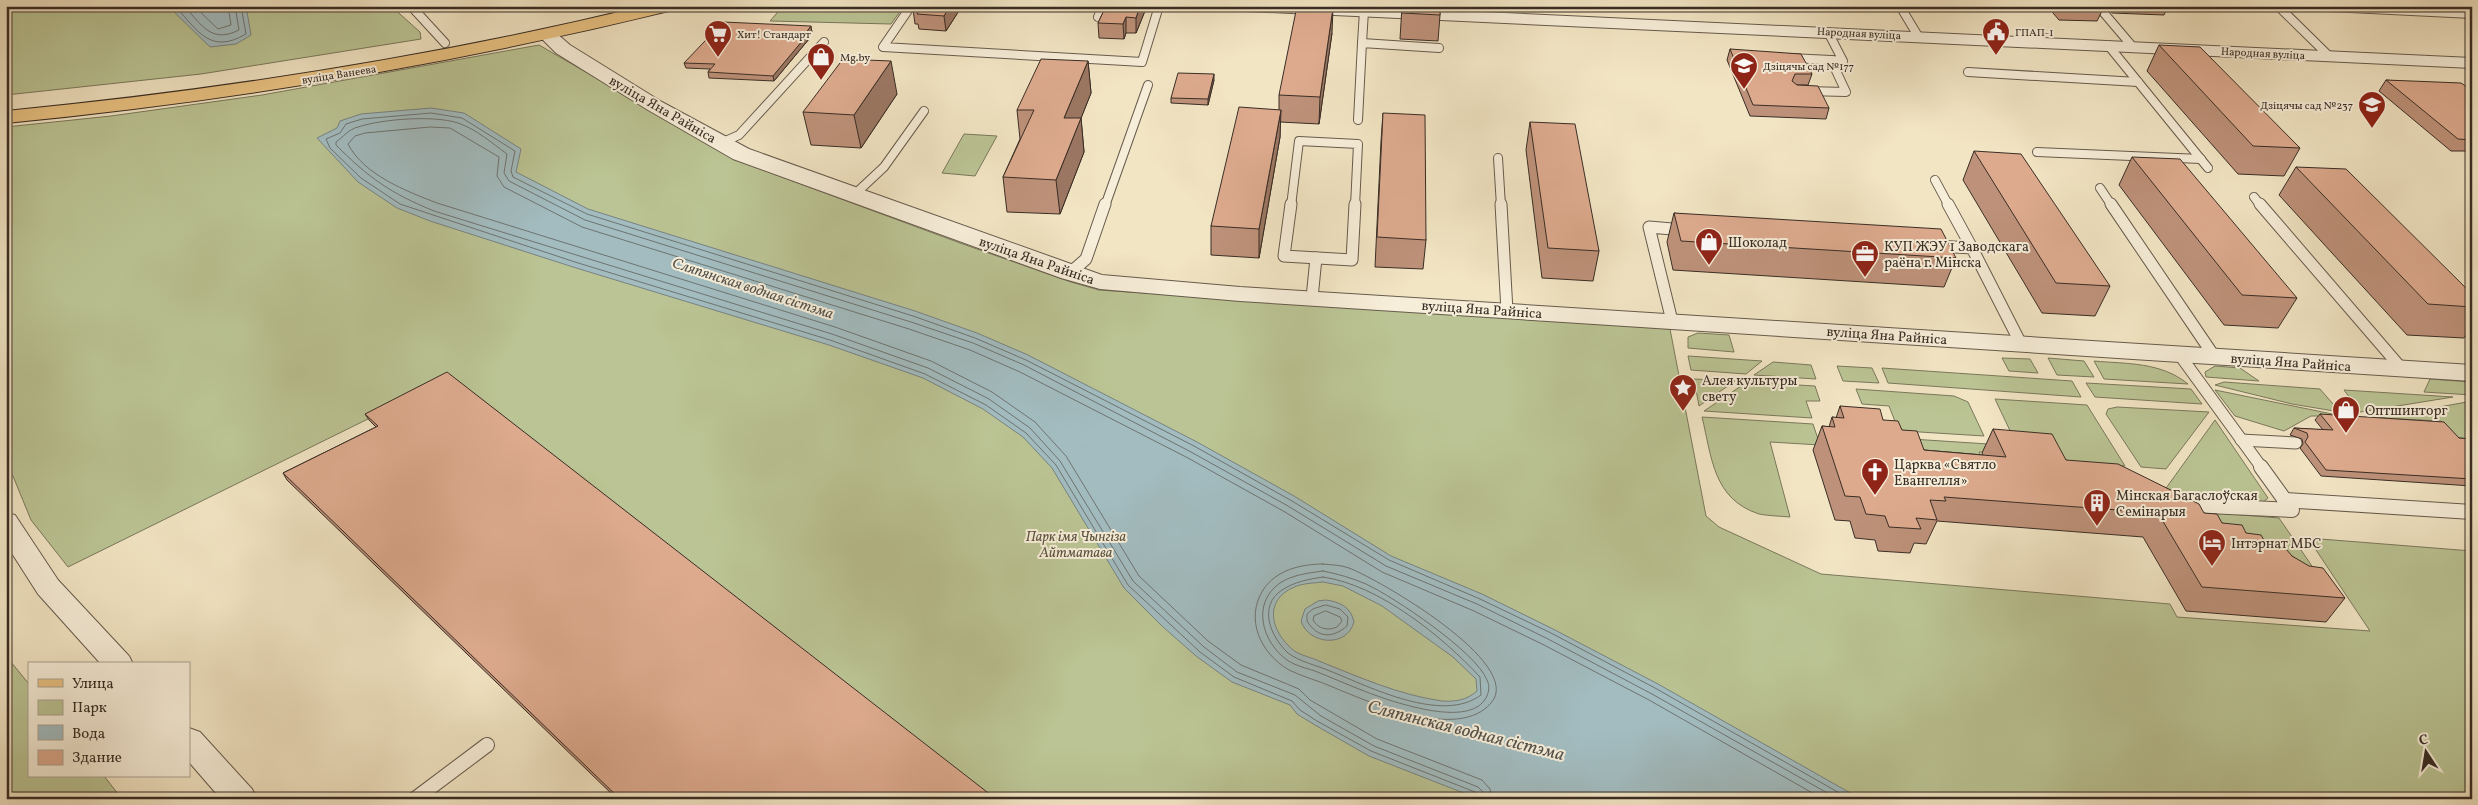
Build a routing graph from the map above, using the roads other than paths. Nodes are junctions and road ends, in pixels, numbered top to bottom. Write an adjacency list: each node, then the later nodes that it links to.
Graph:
1 (411, 6): 21 (lane)
2 (611, 6): 17 (main road, вуліца Ванеева)
3 (667, 6): 17 (main road, вуліца Ванеева)
4 (911, 6): 6 (lane)
5 (1103, 6): 16 (lane)
6 (1159, 6)
7 (1246, 6): 14 (street, Народная вуліца)
8 (1900, 6): 19 (lane)
9 (2098, 6): 24 (lane)
10 (2278, 6): 26 (lane)
11 (2309, 6): 12 (lane)
12 (2329, 7): 15 (lane)
13 (1466, 11): 14 (street, Народная вуліца); 18 (street, Народная вуліца)
14 (1364, 12): 22 (lane)
15 (2472, 14)
16 (1098, 17)
17 (544, 30): 21 (main road, вуліца Ванеева); 30 (main road, вуліца Ванеева); 39 (street, вуліца Яна Райніса)
18 (1828, 32): 19 (street, Народная вуліца); 28 (lane)
19 (1918, 36): 23 (street, Народная вуліца)
20 (824, 42): 39 (lane)
21 (445, 43): 30 (main road); 35 (main road, вуліца Ванеева)
22 (1362, 43): 25 (lane); 38 (lane)
23 (2108, 45): 24 (street, Народная вуліца); 32 (lane)
24 (2132, 46): 26 (street, Народная вуліца)
25 (1439, 48)
26 (2329, 56): 29 (street, Народная вуліца)
27 (1781, 58): 28 (lane)
28 (1831, 60): 34 (lane)
29 (2470, 64)
30 (396, 65): 37 (main road, вуліца Ванеева)
31 (1968, 72): 32 (lane)
32 (2138, 82): 42 (lane)
33 (1148, 85): 52 (lane)
34 (1794, 90)
35 (6, 103)
36 (924, 111): 46 (lane)
37 (6, 117)
38 (1358, 120)
39 (721, 143): 46 (street, вуліца Яна Райніса)
40 (2037, 152): 42 (lane)
41 (1498, 158): 54 (lane)
42 (2201, 159): 43 (lane)
43 (2208, 168)
44 (1935, 180): 50 (lane)
45 (2100, 188): 58 (lane)
46 (854, 195): 52 (street, вуліца Яна Райніса)
47 (2254, 196): 59 (lane)
48 (1695, 230): 55 (lane)
49 (1927, 245): 50 (lane)
50 (1972, 248): 56 (lane)
51 (1316, 258): 51 (lane); 53 (lane)
52 (1070, 273): 53 (street, вуліца Яна Райніса)
53 (1312, 298): 54 (street, вуліца Яна Райніса)
54 (1507, 311): 55 (street, вуліца Яна Райніса)
55 (1672, 321): 56 (street, вуліца Яна Райніса)
56 (2021, 344): 57 (street, вуліца Яна Райніса)
57 (2179, 354): 58 (street, вуліца Яна Райніса); 61 (lane)
58 (2214, 356): 59 (street, вуліца Яна Райніса)
59 (2402, 369): 60 (street, вуліца Яна Райніса)
60 (2472, 373)
61 (2241, 440): 62 (lane); 63 (lane)
62 (2296, 443)
63 (2284, 500): 64 (lane); 65 (lane)
64 (2173, 504)
65 (2472, 512)
66 (8, 529): 67 (street)
67 (117, 662)
68 (190, 741): 70 (street)
69 (487, 745): 71 (lane)
70 (240, 799)
71 (414, 799)

